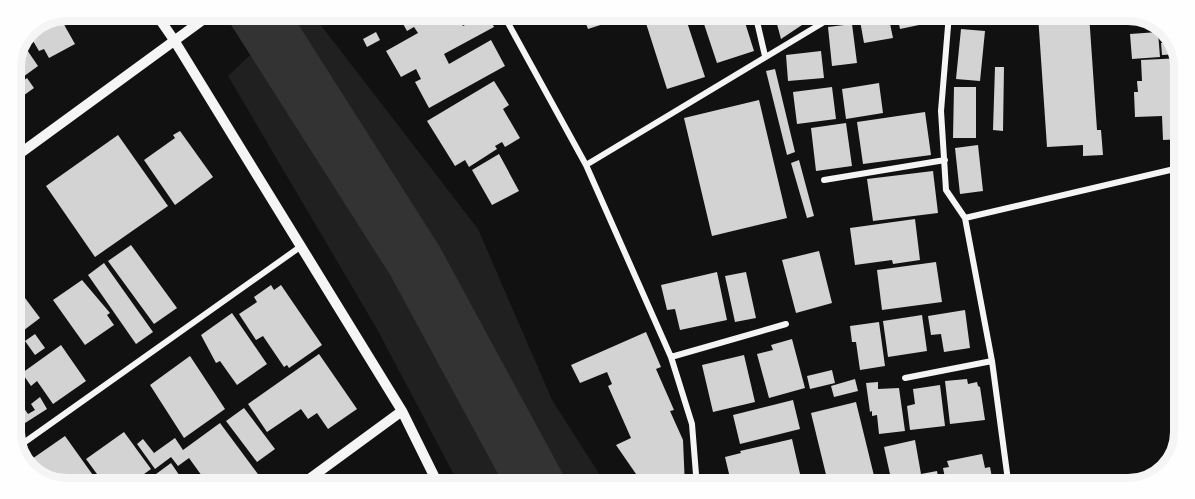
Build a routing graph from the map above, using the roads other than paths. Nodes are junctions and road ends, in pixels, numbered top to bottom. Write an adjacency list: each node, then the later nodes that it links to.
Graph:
1 (161, 21): 7 (street)
2 (201, 21): 7 (street)
3 (507, 21): 11 (street)
4 (757, 21): 8 (street)
5 (827, 21): 8 (street)
6 (948, 21): 10 (street)
7 (174, 40): 9 (street); 15 (street)
8 (765, 56): 11 (street)
9 (21, 153)
10 (945, 160): 13 (street); 14 (street)
11 (586, 165): 17 (street)
12 (1174, 169): 14 (street)
13 (824, 180)
14 (965, 218): 18 (street)
15 (300, 246): 20 (street); 21 (street)
16 (786, 324): 17 (street)
17 (671, 357): 24 (street)
18 (992, 361): 19 (street); 25 (street)
19 (904, 378)
20 (402, 411): 22 (street); 23 (street)
21 (22, 444)
22 (311, 478)
23 (435, 478)
24 (696, 478)
25 (1008, 478)

